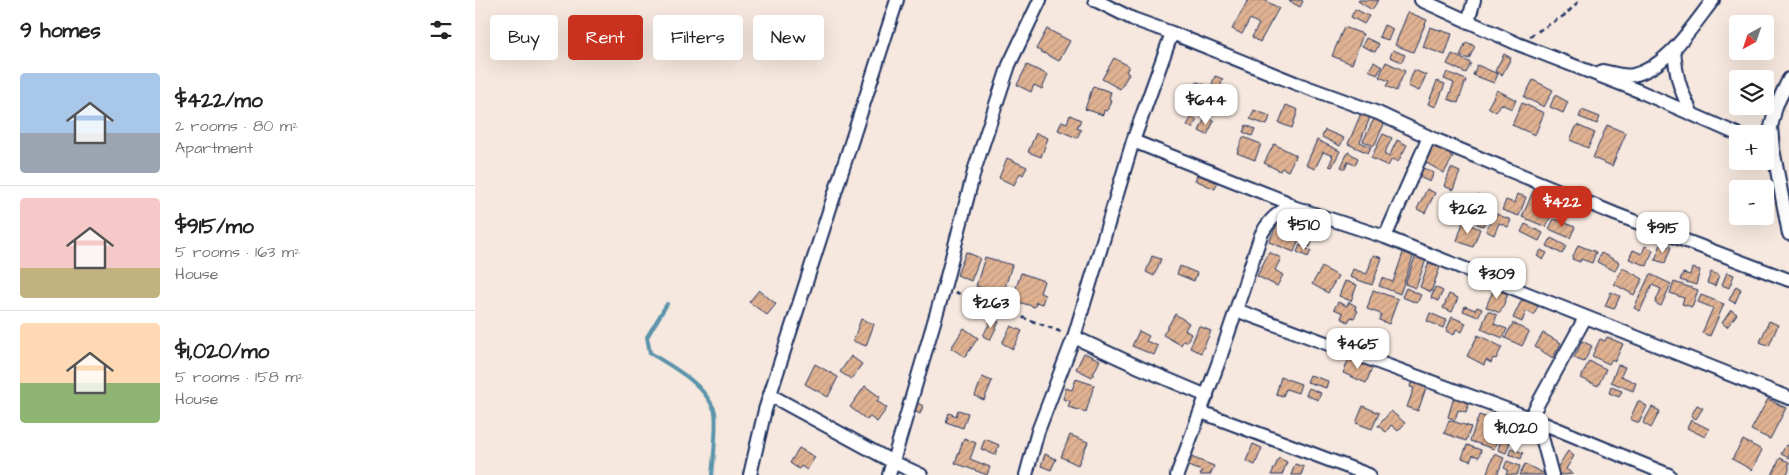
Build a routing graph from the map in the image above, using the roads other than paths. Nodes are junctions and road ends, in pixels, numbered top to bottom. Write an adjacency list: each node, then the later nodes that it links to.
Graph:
1 (897, 0): 25 (street)
2 (1040, 0): 30 (street)
3 (1097, 0): 8 (street)
4 (1421, 0): 7 (street)
5 (1475, 0): 7 (street)
6 (1713, 0): 9 (street)
7 (1469, 22): 10 (street)
8 (1172, 33): 15 (street); 16 (street)
9 (1674, 49): 10 (street); 12 (street)
10 (1581, 68): 12 (street)
11 (1788, 83): 13 (street)
12 (1692, 114): 14 (street)
13 (1771, 125)
14 (1729, 130)
15 (1429, 137): 20 (street); 21 (street)
16 (1133, 141): 18 (street); 24 (street)
17 (1774, 169): 19 (street)
18 (1293, 207): 20 (street); 22 (street)
19 (1789, 234)
20 (1385, 237): 23 (street)
21 (1789, 280)
22 (1236, 310): 26 (street); 29 (street)
23 (1585, 318): 27 (street); 29 (street)
24 (1074, 337): 26 (street); 34 (street)
25 (770, 395): 30 (street); 31 (street)
26 (1207, 396): 28 (street)
27 (1789, 398)
28 (1201, 412): 35 (street); 36 (street)
29 (1534, 420): 37 (street); 38 (street)
30 (893, 462): 32 (street); 33 (street)
31 (750, 475)
32 (889, 475)
33 (921, 475)
34 (1026, 475)
35 (1177, 475)
36 (1369, 475)
37 (1552, 475)
38 (1669, 475)

